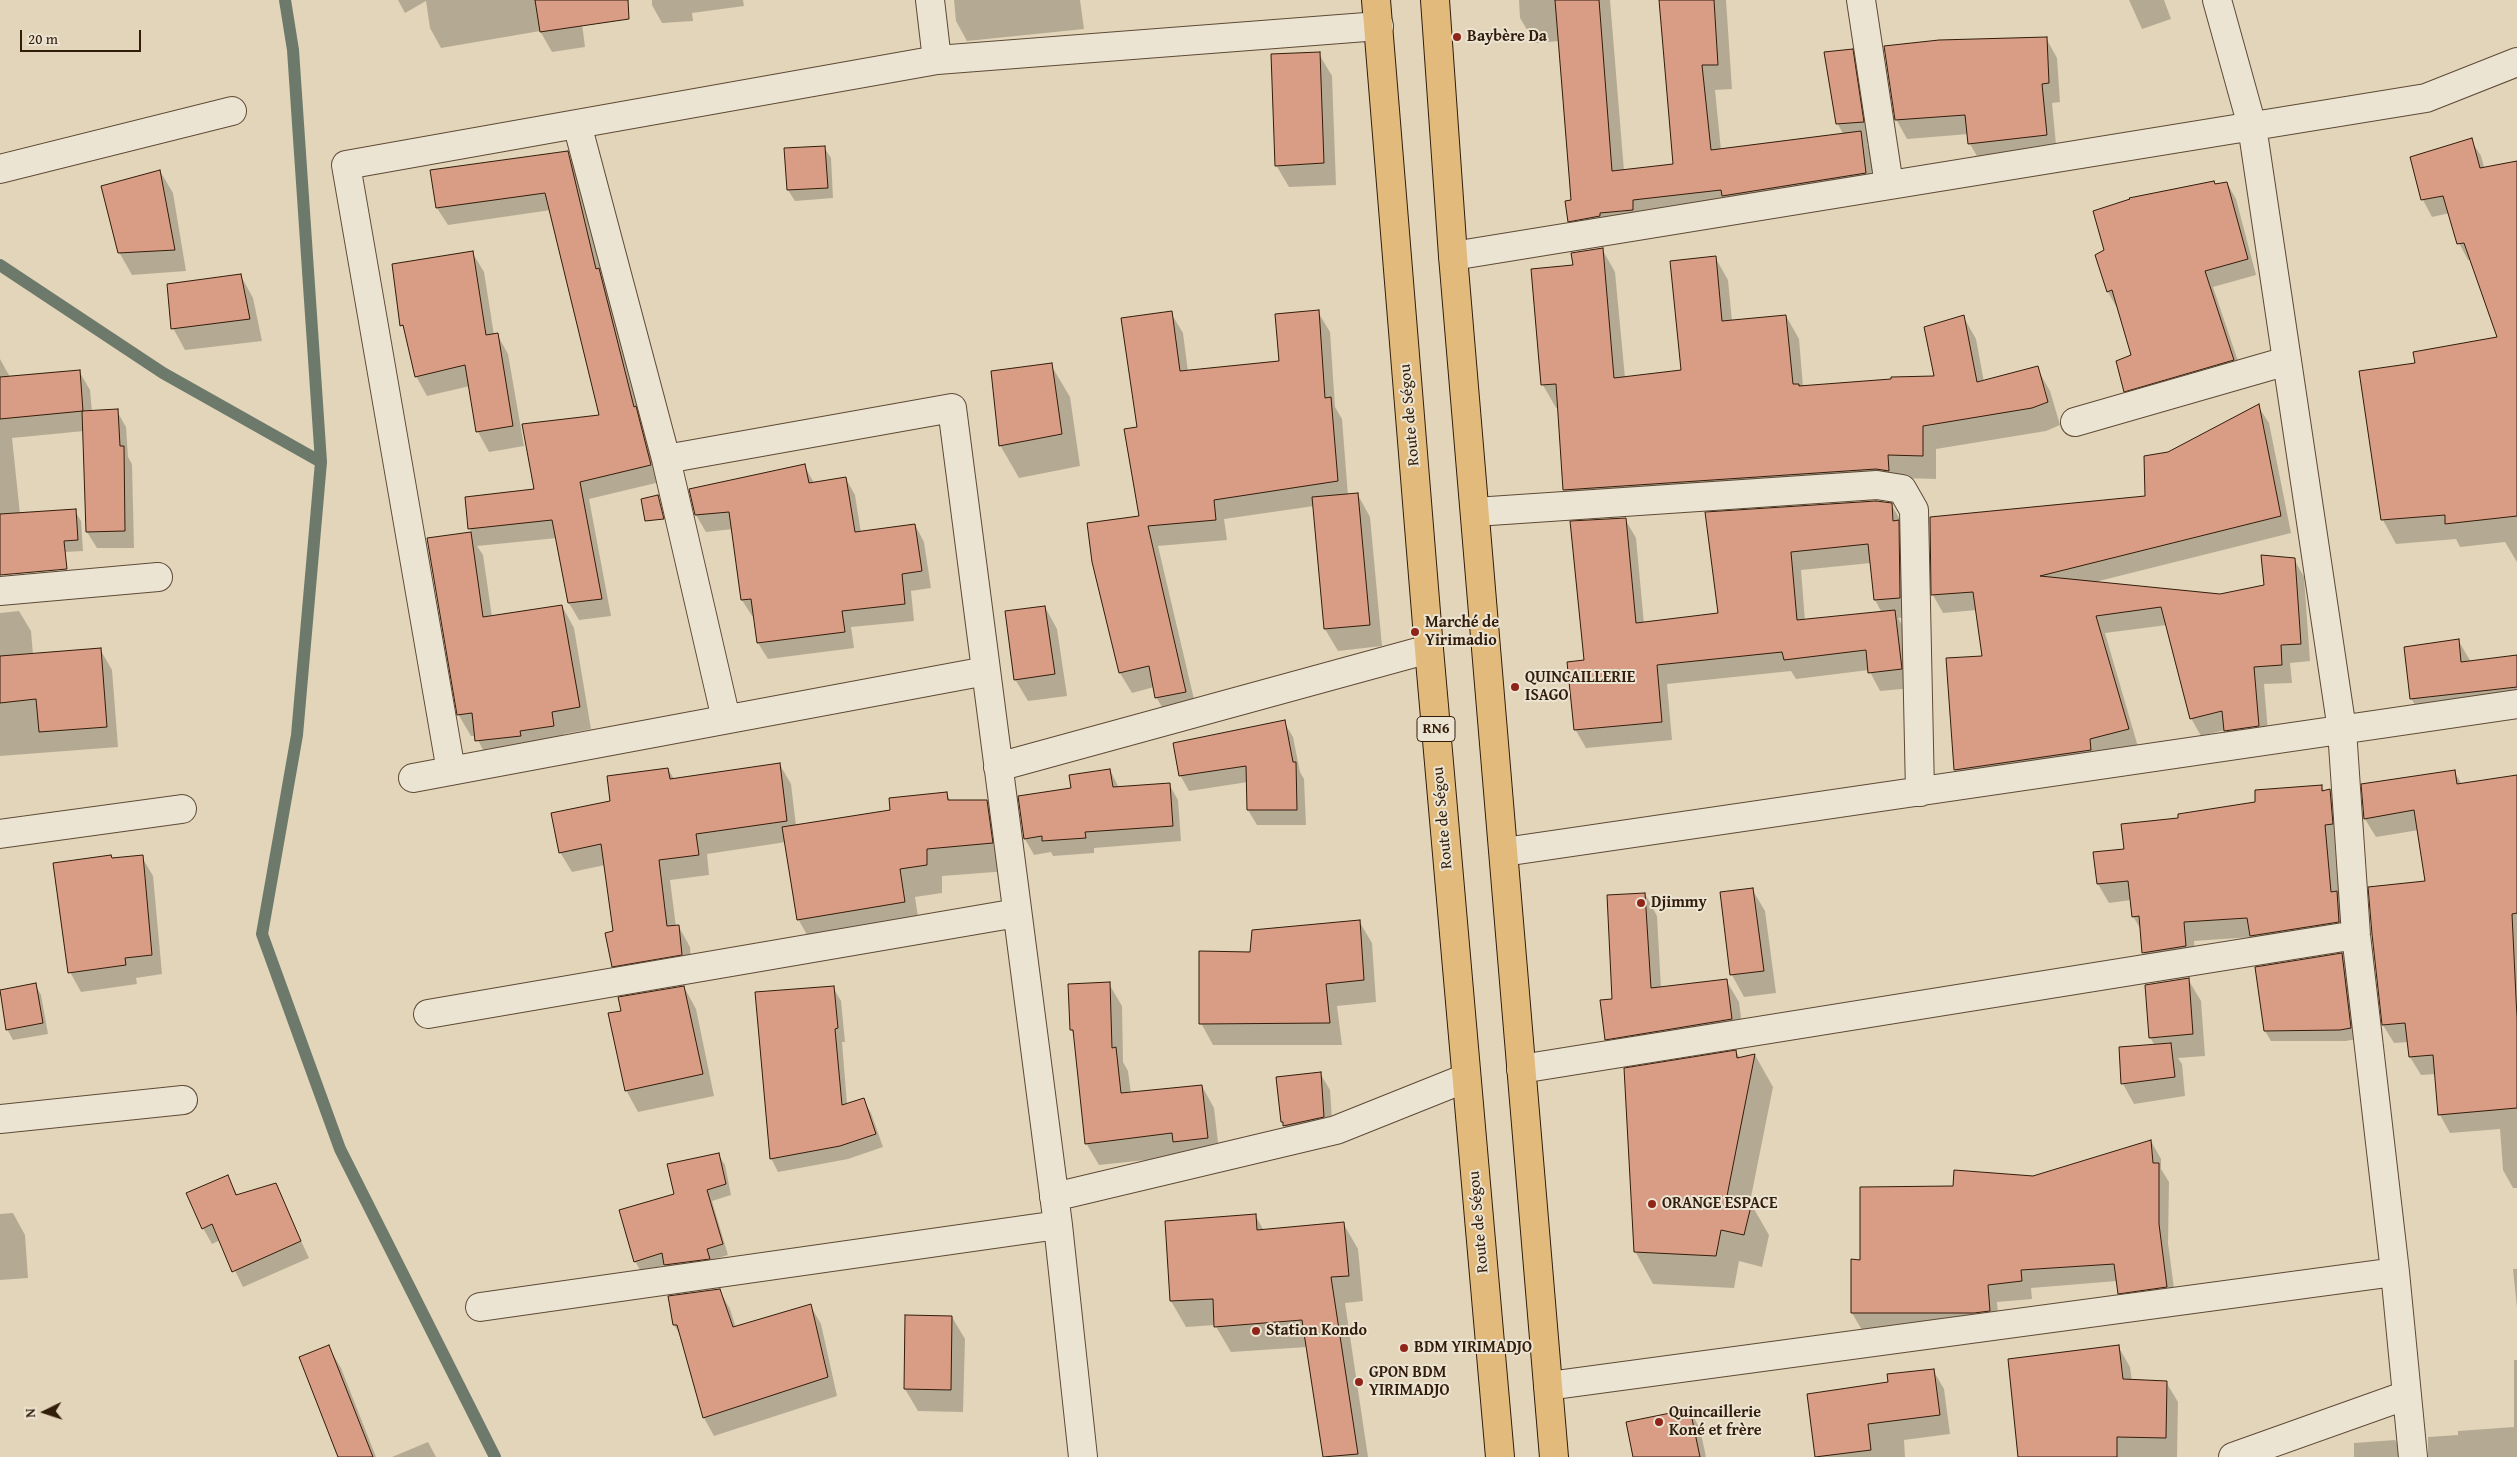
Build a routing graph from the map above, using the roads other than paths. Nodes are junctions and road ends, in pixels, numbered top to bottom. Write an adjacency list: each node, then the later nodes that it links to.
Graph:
1 (930, 0): 6 (street)
2 (1435, 0): 13 (highway)
3 (1861, 0): 12 (street)
4 (2217, 0): 10 (street)
5 (1378, 13): 6 (street); 20 (highway, Route de Ségou / RN6)
6 (936, 60): 9 (street)
7 (2517, 62): 10 (street)
8 (232, 111): 11 (street)
9 (577, 124): 16 (street); 26 (street)
10 (2252, 126): 12 (street); 14 (street)
11 (0, 168)
12 (1889, 185): 13 (street)
13 (1453, 256): 17 (highway)
14 (2287, 361): 15 (street); 24 (street)
15 (2075, 422)
16 (666, 459): 21 (street); 23 (street)
17 (1475, 512): 28 (street); 31 (highway)
18 (158, 577): 19 (street)
19 (0, 591)
20 (1429, 649): 25 (street); 36 (highway, Route de Ségou / RN6)
21 (986, 670): 23 (street); 25 (street)
22 (2517, 704): 24 (street)
23 (726, 719): 26 (street)
24 (2342, 730): 28 (street); 33 (street)
25 (998, 767): 32 (street)
26 (451, 771): 27 (street)
27 (413, 778)
28 (1920, 792): 31 (street)
29 (182, 809): 30 (street)
30 (0, 834)
31 (1504, 852): 35 (highway)
32 (1017, 913): 34 (street); 39 (street)
33 (2356, 935): 35 (street); 41 (street)
34 (428, 1014)
35 (1521, 1069): 43 (highway)
36 (1466, 1078): 39 (street); 46 (highway, Route de Ségou / RN6)
37 (183, 1100): 38 (street)
38 (0, 1119)
39 (1054, 1197): 40 (street)
40 (1058, 1225): 42 (street); 45 (street)
41 (2395, 1272): 43 (street); 44 (street)
42 (480, 1307)
43 (1548, 1386): 47 (highway)
44 (2407, 1395): 48 (street); 49 (street)
45 (1083, 1457)
46 (1500, 1457)
47 (1554, 1457)
48 (2232, 1457)
49 (2413, 1457)

